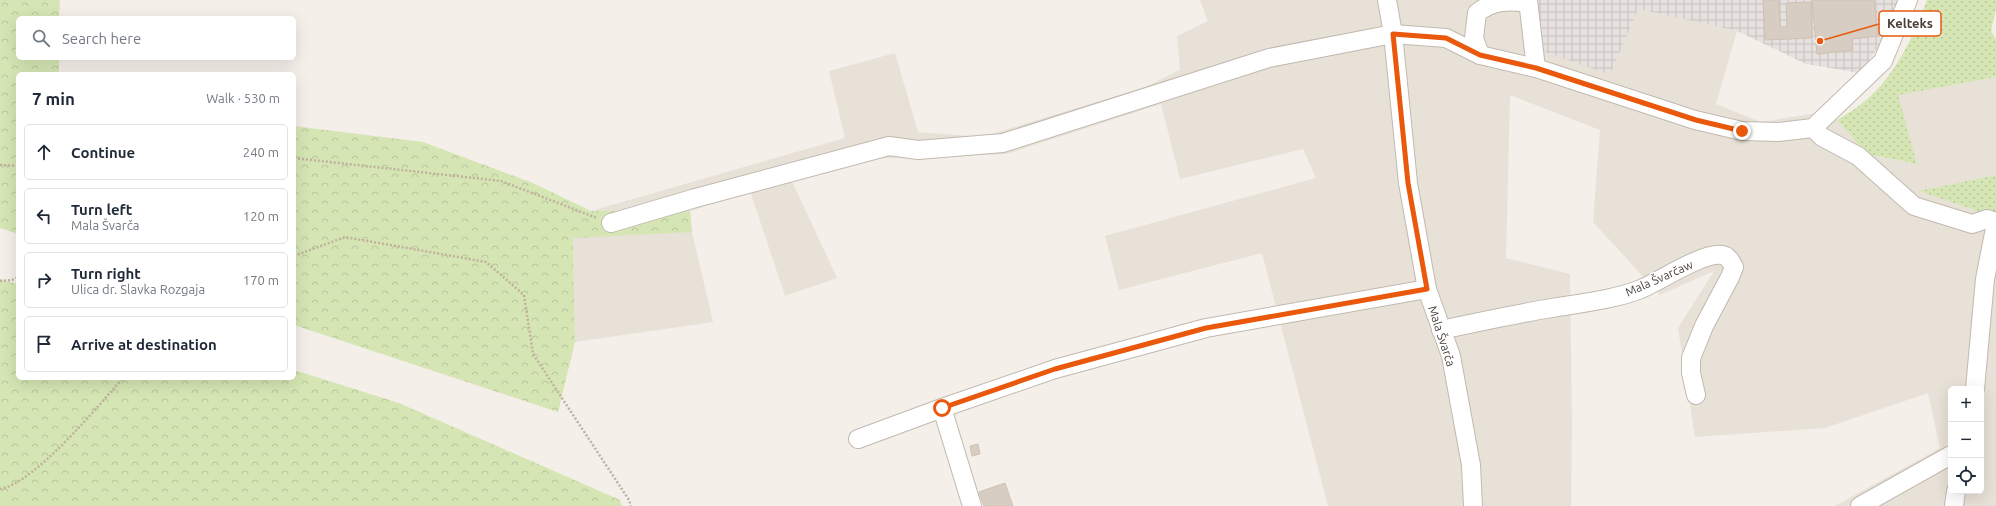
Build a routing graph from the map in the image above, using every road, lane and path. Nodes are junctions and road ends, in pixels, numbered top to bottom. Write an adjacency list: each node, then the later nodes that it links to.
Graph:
1 (1387, 0): 4 (street, Mala Švarča)
2 (1908, 0): 7 (street)
3 (1528, 1): 5 (street); 6 (street)
4 (1393, 34): 5 (street); 11 (street); 16 (street, Mala Švarča)
5 (1480, 55): 6 (street)
6 (1536, 68): 7 (street)
7 (1813, 128): 12 (street)
8 (296, 158): 11 (path)
9 (0, 165): 10 (path)
10 (16, 166)
11 (611, 223)
12 (1996, 223): 19 (street)
13 (296, 255): 26 (path)
14 (16, 278): 15 (path)
15 (0, 281)
16 (1427, 289): 17 (street, Mala Švarča); 21 (street)
17 (1442, 330): 20 (street, Mala Švarčaw); 28 (street, Mala Švarča)
18 (121, 380): 24 (path)
19 (1975, 386)
20 (1696, 395)
21 (942, 408): 22 (street); 27 (street)
22 (858, 439)
23 (1948, 457): 29 (street)
24 (0, 489)
25 (1956, 494): 30 (street)
26 (631, 506)
27 (972, 506)
28 (1473, 506)
29 (1860, 506)
30 (1954, 506)

